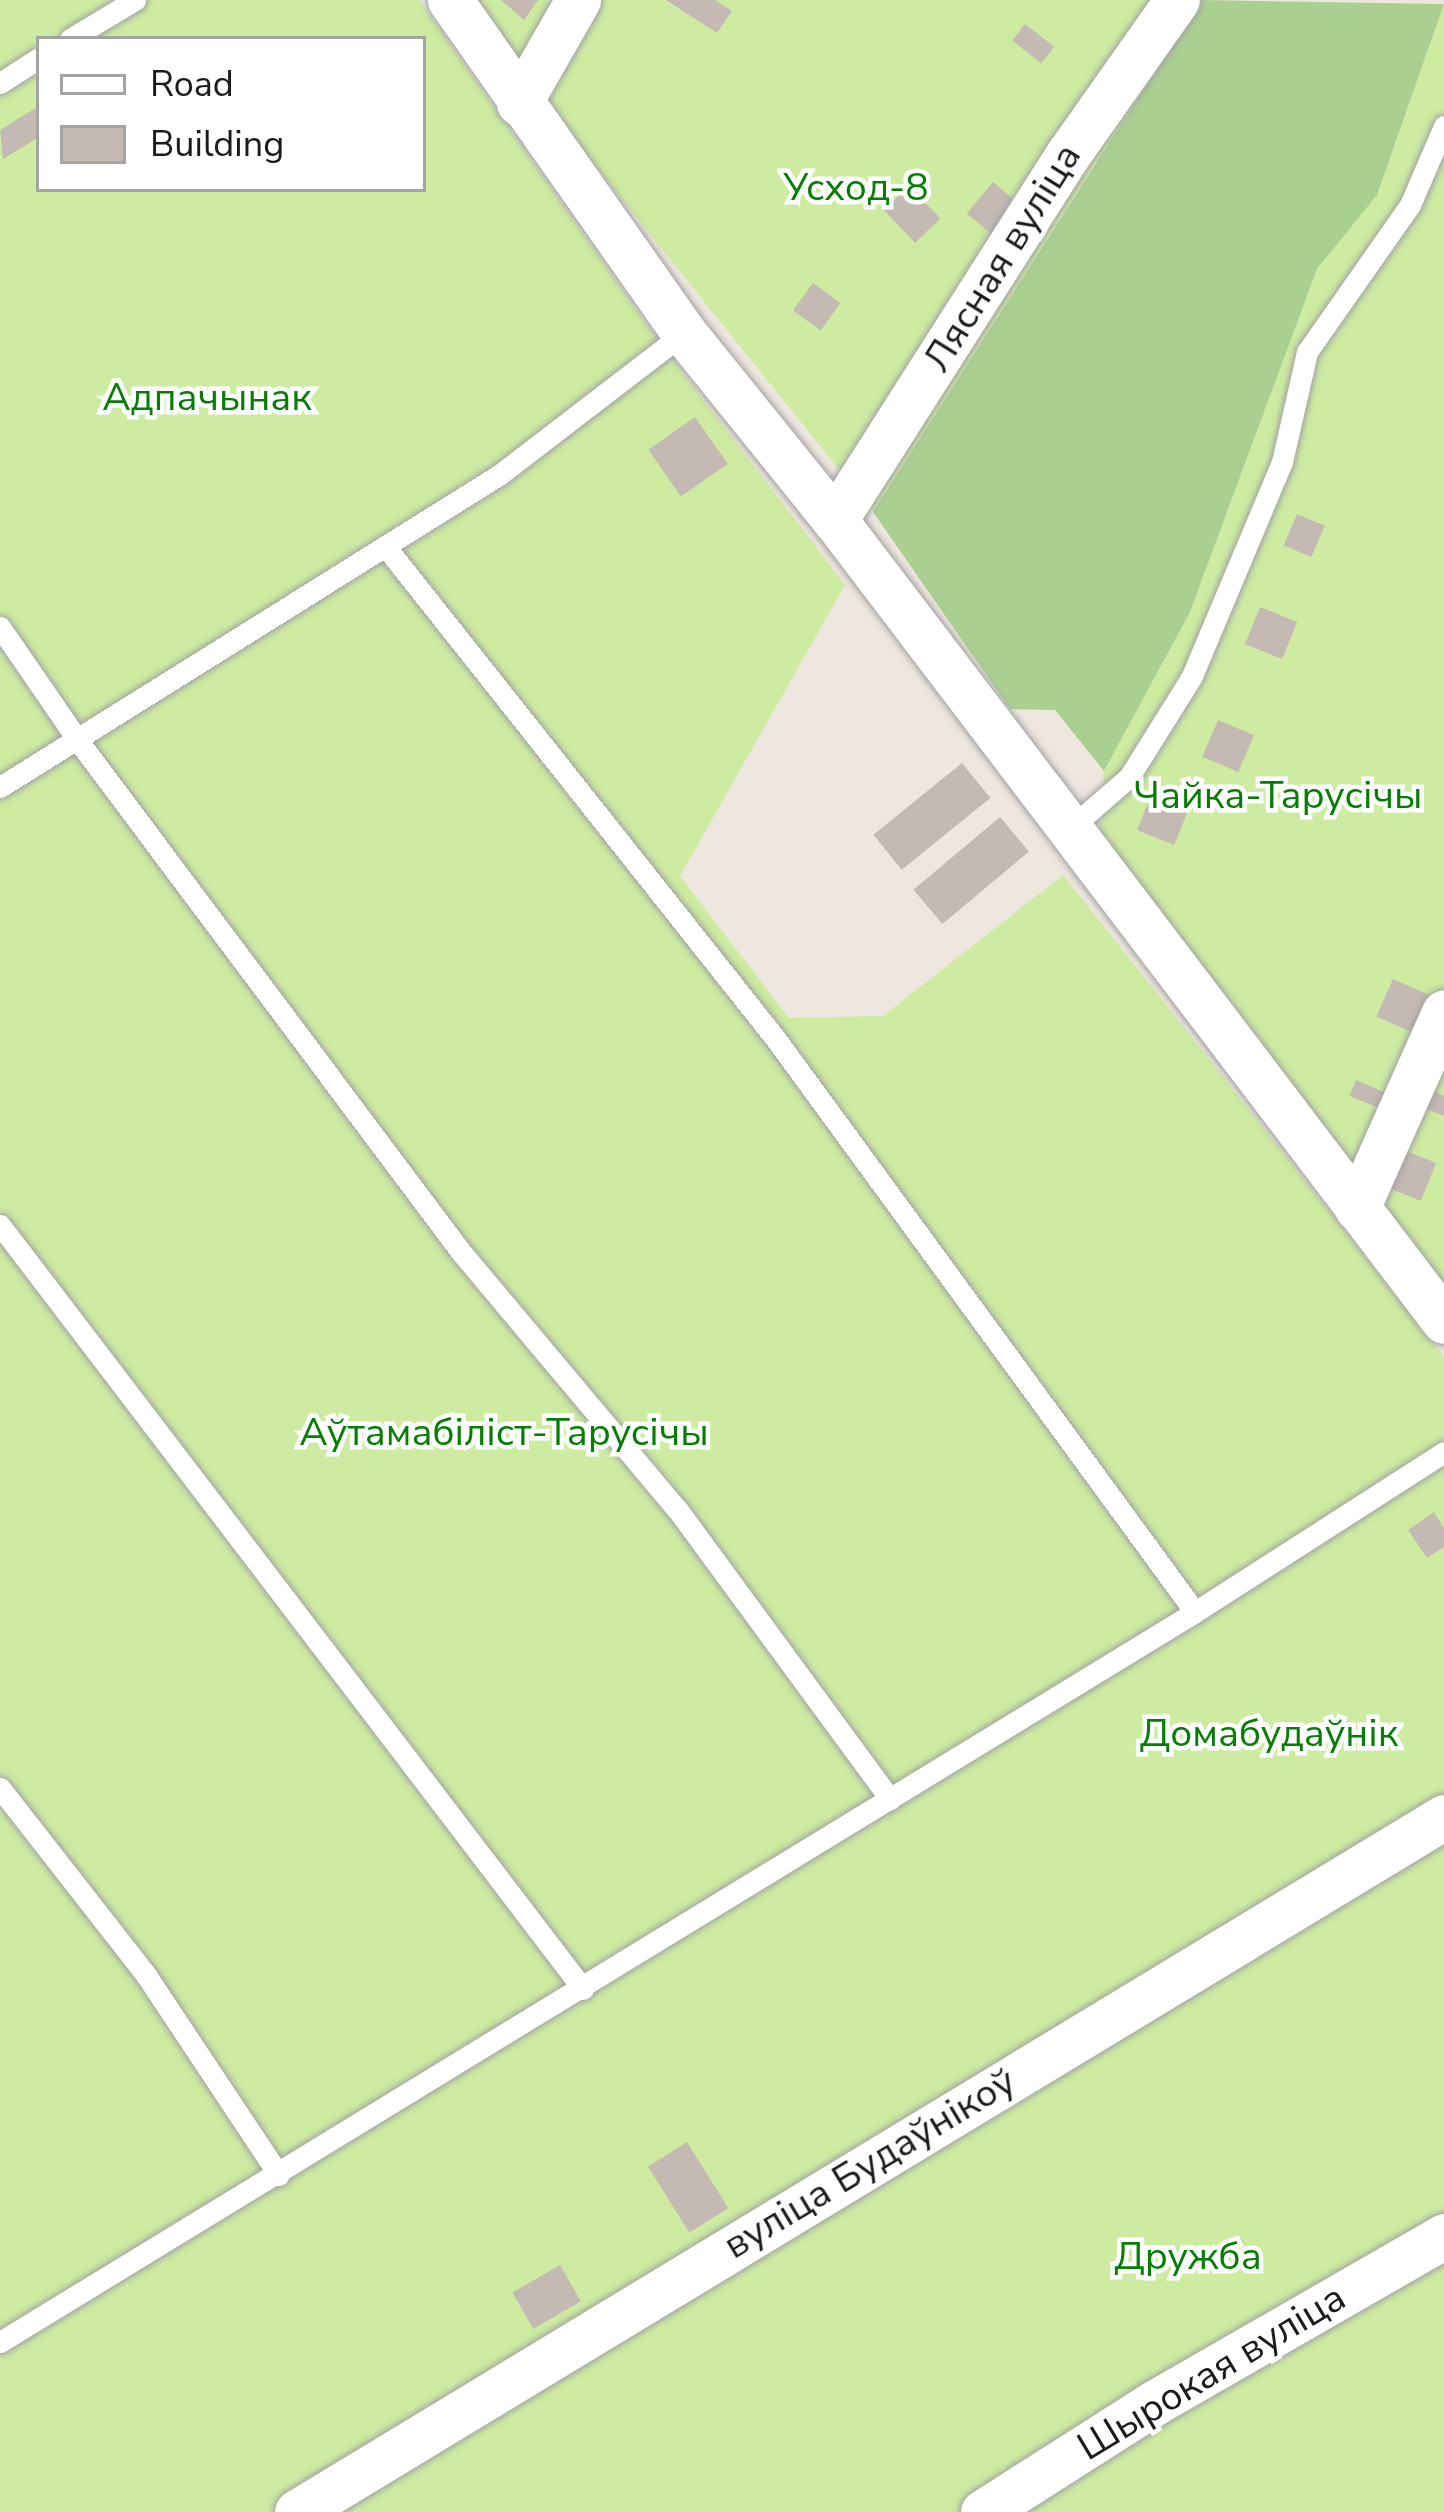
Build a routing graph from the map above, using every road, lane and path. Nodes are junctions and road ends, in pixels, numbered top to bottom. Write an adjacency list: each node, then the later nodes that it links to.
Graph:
1 (135, 0): 5 (lane)
2 (450, 0): 9 (street)
3 (578, 0): 9 (street)
4 (1177, 0): 12 (street, Лясная вуліца)
5 (99, 9): 6 (lane)
6 (73, 36)
7 (36, 60): 8 (lane)
8 (0, 82)
9 (519, 104): 11 (street)
10 (1444, 126): 17 (lane)
11 (684, 333): 12 (street); 13 (lane)
12 (835, 520): 17 (street)
13 (385, 546): 15 (lane); 23 (lane)
14 (0, 627): 15 (lane)
15 (79, 742): 16 (lane); 25 (lane)
16 (0, 788)
17 (1067, 831): 19 (street)
18 (1444, 1013): 19 (street)
19 (1357, 1208): 21 (street)
20 (0, 1225): 27 (lane)
21 (1444, 1321)
22 (1444, 1452): 23 (lane)
23 (1195, 1612): 25 (lane)
24 (0, 1788): 28 (lane)
25 (890, 1799): 27 (lane)
26 (1444, 1817): 31 (street, вуліца Будаўнікоў)
27 (583, 1989): 28 (lane)
28 (279, 2175): 30 (lane)
29 (1444, 2236): 32 (street, Шырокая вуліца)
30 (0, 2342)
31 (297, 2512)
32 (983, 2512)

